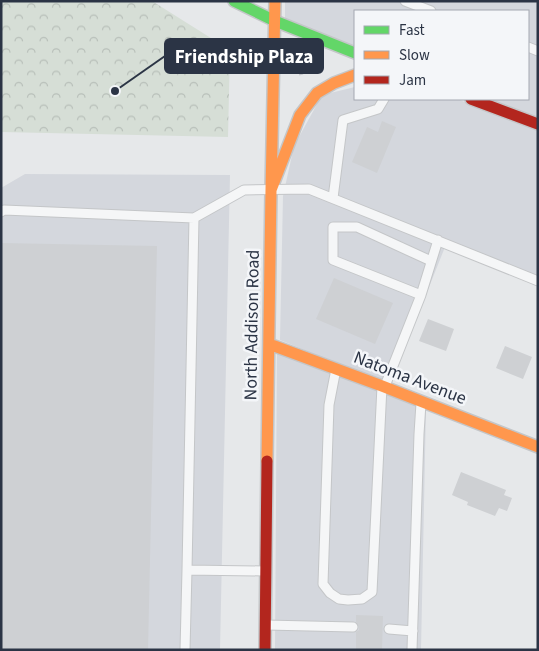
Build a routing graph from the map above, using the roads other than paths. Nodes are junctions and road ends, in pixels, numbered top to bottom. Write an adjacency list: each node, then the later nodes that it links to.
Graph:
1 (234, 1): 5 (street)
2 (275, 1): 5 (street, North Addison Road)
3 (405, 1): 4 (lane)
4 (428, 10)
5 (275, 20): 6 (street); 11 (street, North Addison Road)
6 (354, 53)
7 (354, 75): 11 (street)
8 (383, 100): 12 (lane)
9 (474, 100): 10 (street)
10 (538, 124)
11 (271, 190): 12 (lane); 14 (lane); 19 (street, North Addison Road)
12 (333, 198): 15 (lane)
13 (1, 212): 14 (lane)
14 (194, 218): 24 (lane)
15 (438, 240): 16 (lane); 17 (lane)
16 (431, 261): 18 (lane); 18 (lane)
17 (538, 281)
18 (421, 295): 21 (lane)
19 (269, 344): 20 (street, Natoma Avenue); 25 (street, North Addison Road)
20 (336, 369): 21 (street, Natoma Avenue); 21 (lane)
21 (384, 386): 22 (street, Natoma Avenue)
22 (422, 401): 23 (street, Natoma Avenue); 29 (lane)
23 (538, 447)
24 (187, 570): 25 (lane); 30 (lane)
25 (265, 571): 26 (street, North Addison Road)
26 (264, 624): 27 (lane); 31 (street, North Addison Road)
27 (354, 627)
28 (389, 630): 29 (lane)
29 (413, 631): 32 (lane)
30 (185, 650)
31 (265, 650)
32 (412, 650)

